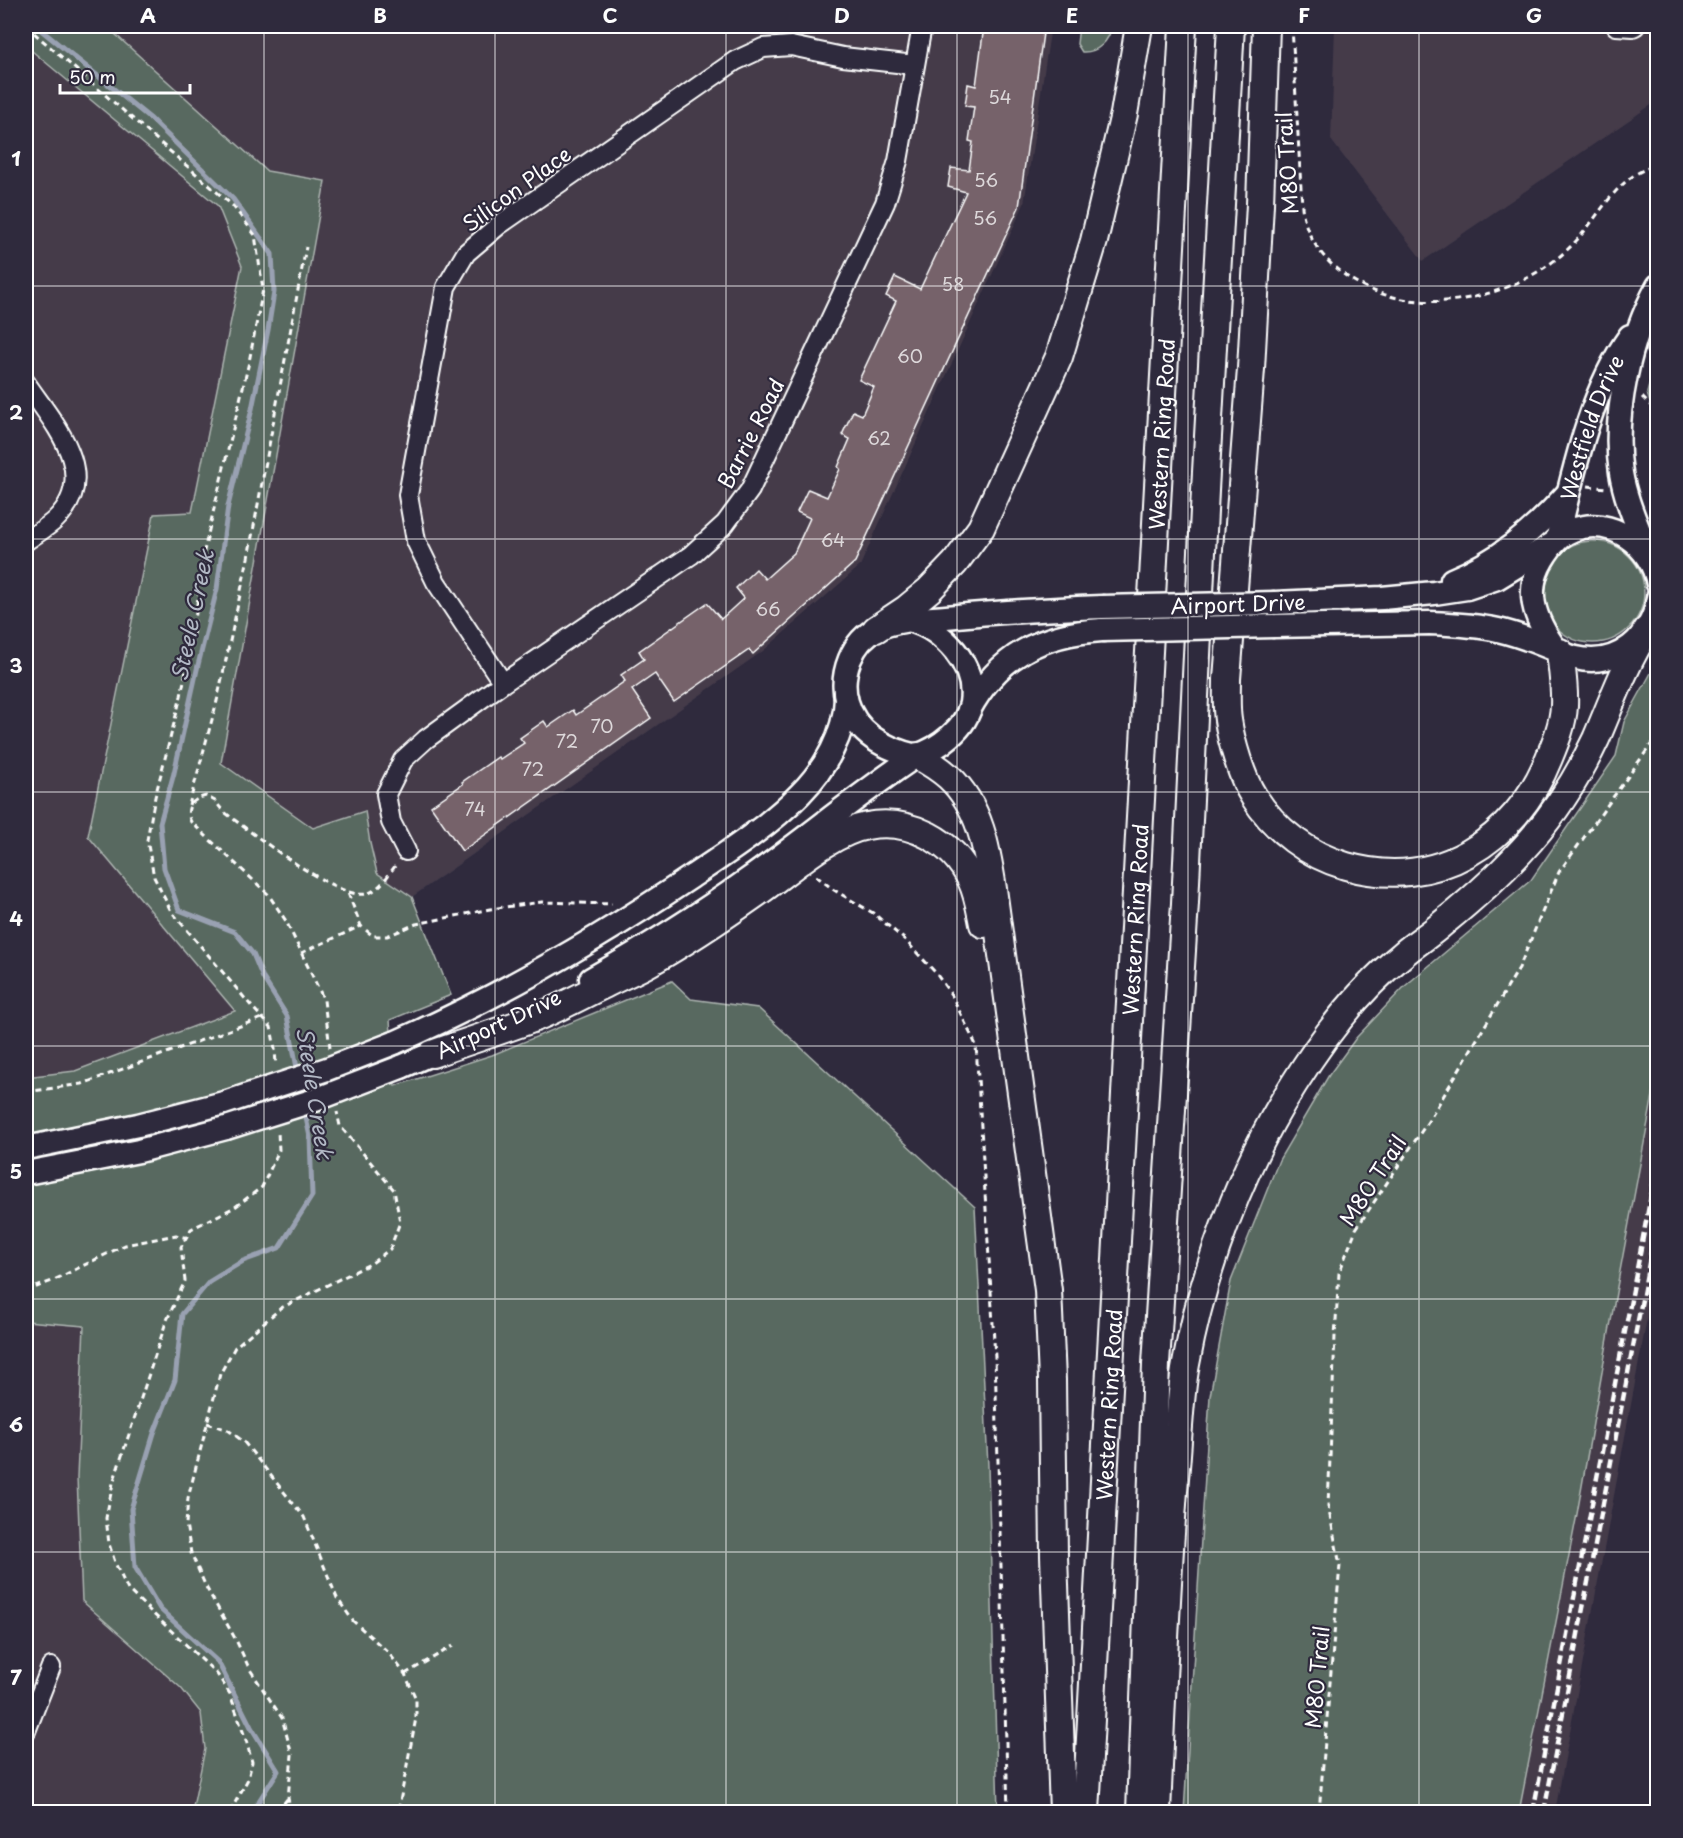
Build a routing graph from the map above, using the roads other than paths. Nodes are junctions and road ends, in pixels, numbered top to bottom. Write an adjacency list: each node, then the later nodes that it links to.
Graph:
1 (922, 26): 8 (street, Barrie Road)
2 (1139, 26): 20 (highway)
3 (1183, 26): 36 (highway, Western Ring Road)
4 (1231, 26): 37 (highway)
5 (1266, 26): 22 (highway)
6 (1616, 26): 7 (street)
7 (1635, 26)
8 (915, 65): 23 (street, Barrie Road); 23 (street, Silicon Place)
9 (1658, 286): 10 (main road, Westfield Drive)
10 (1641, 320): 12 (main road, Westfield Drive); 15 (main road, Westfield Drive)
11 (26, 383): 13 (street)
12 (1570, 488): 14 (main road, Westfield Drive); 17 (main road)
13 (26, 541)
14 (1556, 541): 15 (main road, Airport Drive); 17 (main road, Airport Drive); 22 (main road)
15 (1650, 560): 16 (main road, Westfield Drive)
16 (1658, 584)
17 (1417, 595): 19 (main road, Airport Drive, bridge)
18 (1658, 598): 21 (main road)
19 (909, 620): 20 (main road); 25 (main road)
20 (876, 629): 24 (main road)
21 (1647, 630): 22 (main road, Airport Drive); 38 (highway)
22 (1559, 651): 25 (main road, Airport Drive, bridge)
23 (503, 683): 27 (street, Barrie Road)
24 (846, 697): 26 (main road); 30 (main road, Airport Drive, bridge)
25 (969, 711): 26 (main road)
26 (917, 756): 28 (main road, Airport Drive); 29 (highway)
27 (406, 851)
28 (432, 1054): 29 (highway); 31 (main road, Airport Drive, bridge)
29 (1021, 1103): 35 (highway)
30 (26, 1148)
31 (26, 1173)
32 (51, 1667): 33 (street)
33 (30, 1708): 34 (street)
34 (26, 1731)
35 (1063, 1812)
36 (1086, 1812)
37 (1140, 1812)
38 (1157, 1812)

